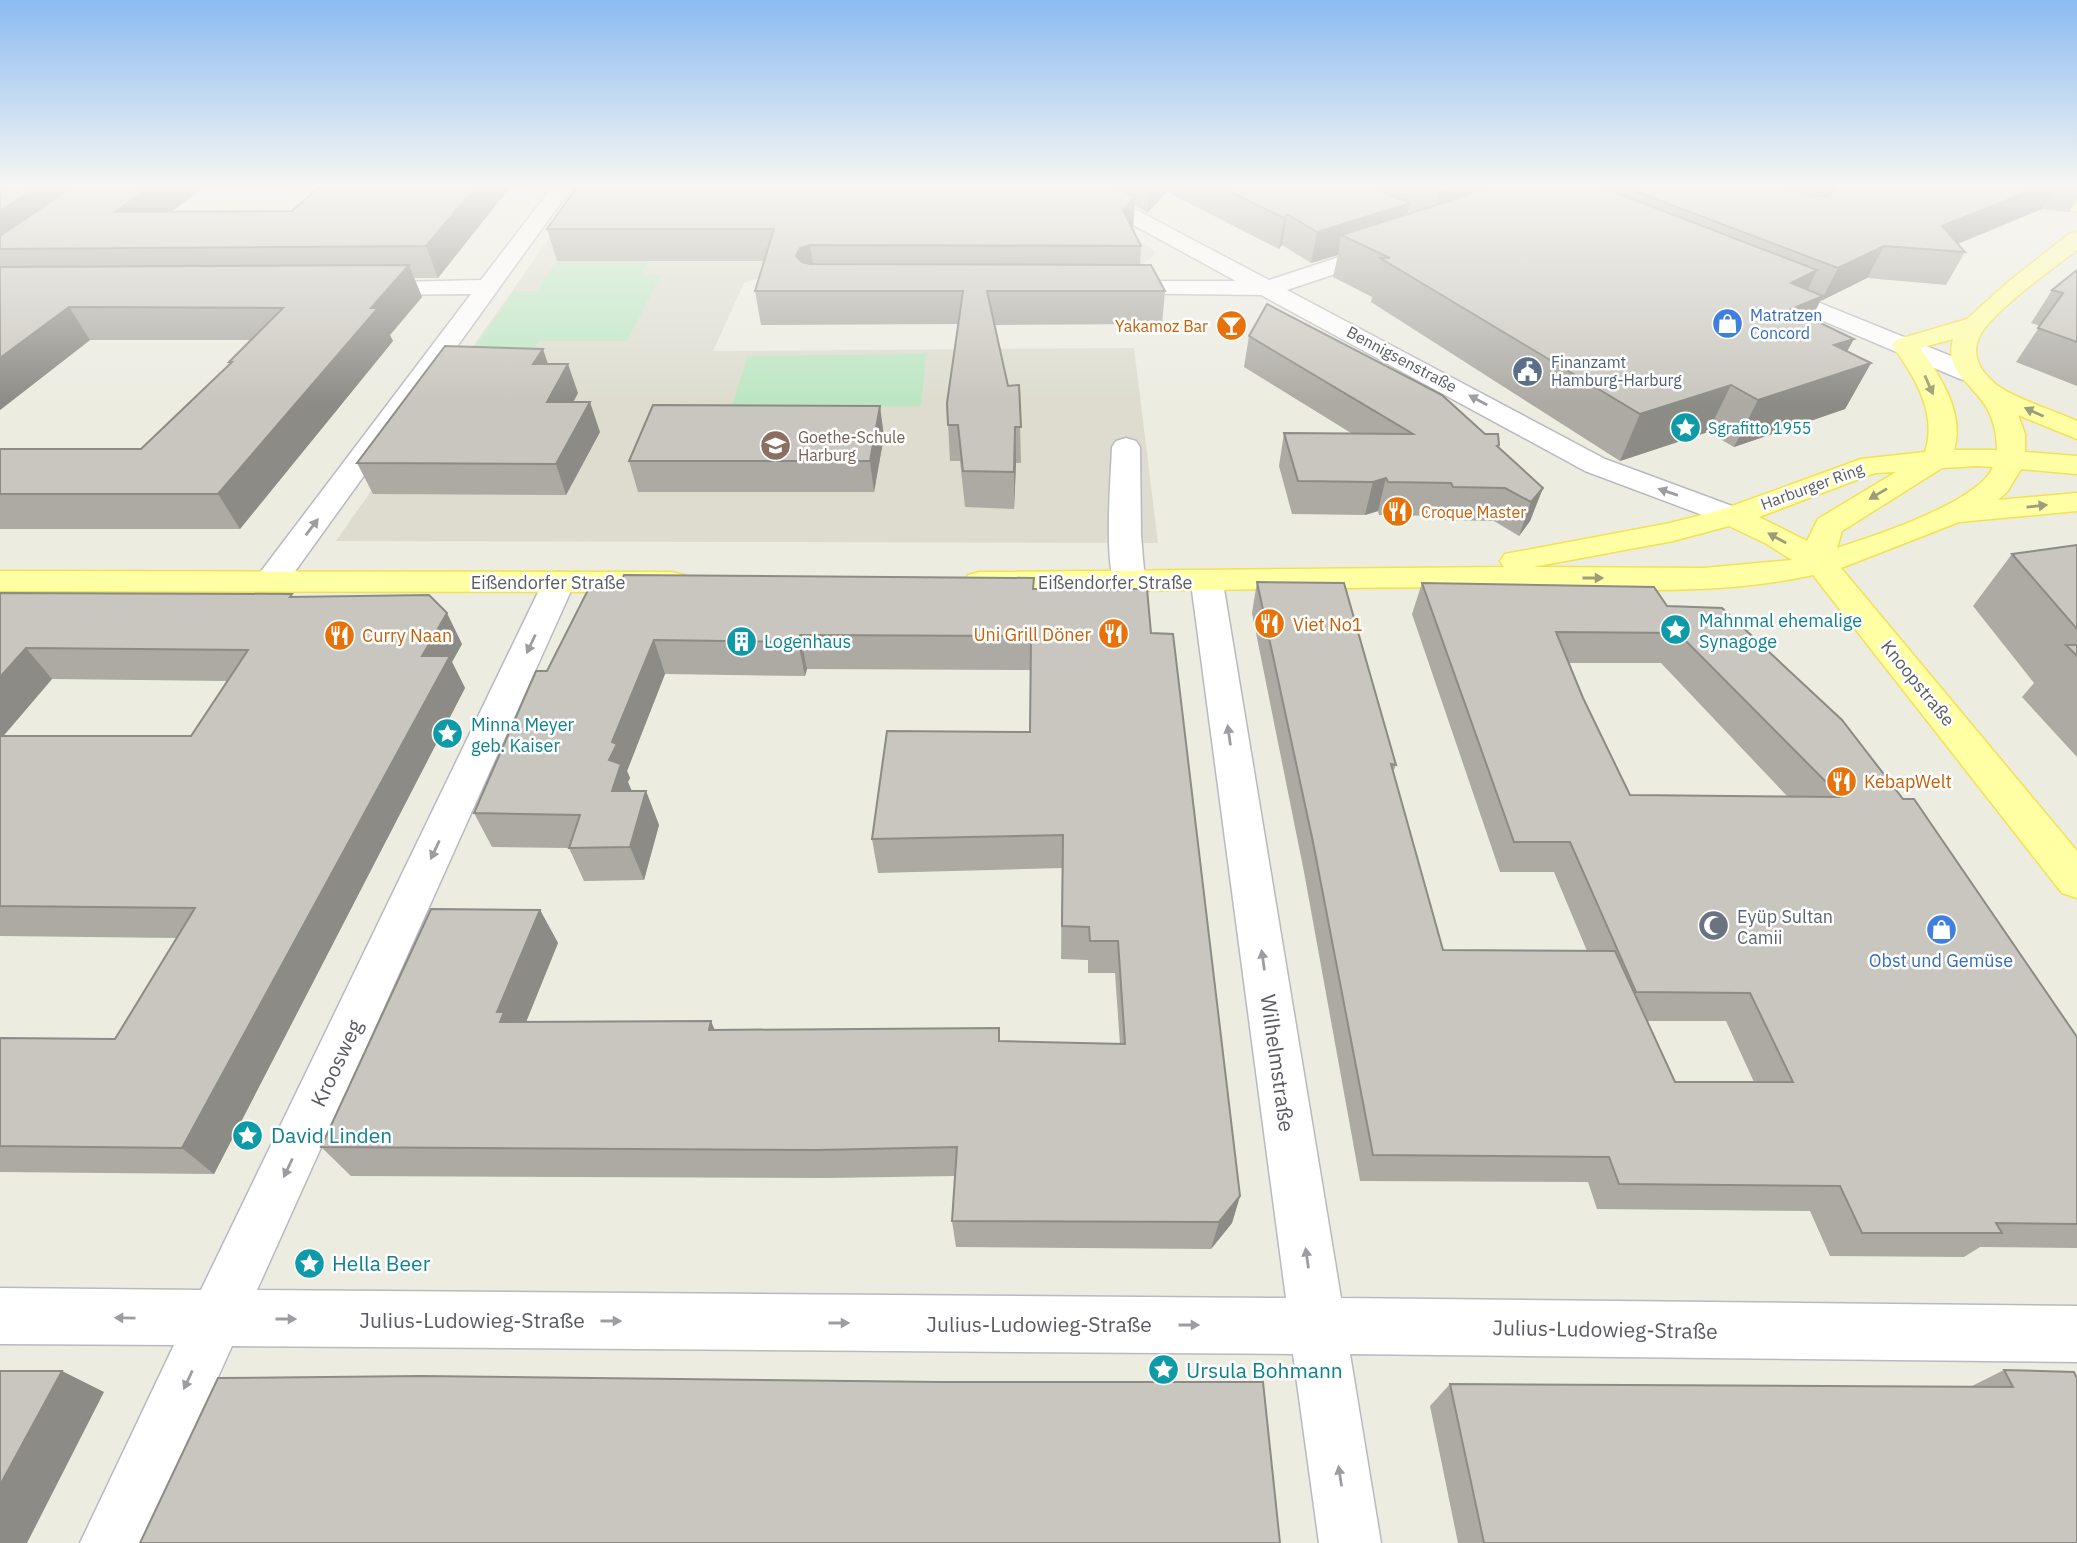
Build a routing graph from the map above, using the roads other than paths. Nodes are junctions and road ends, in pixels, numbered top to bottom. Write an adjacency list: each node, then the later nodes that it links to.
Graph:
1 (509, 259): 6 (street)
2 (1209, 259): 9 (street, Bennigsenstraße)
3 (1356, 259): 9 (street)
4 (2053, 259): 10 (main road)
5 (1750, 282): 11 (street)
6 (489, 287): 7 (street); 26 (street, one-way to 6)
7 (349, 288)
8 (1091, 288): 9 (street)
9 (1269, 288): 22 (street, Bennigsenstraße, one-way to 9)
10 (1974, 326): 11 (main road); 12 (main road)
11 (1905, 345): 12 (street); 15 (main road, one-way to 15)
12 (1969, 373): 13 (main road)
13 (1991, 393): 14 (main road, one-way to 13); 17 (main road)
14 (2077, 430)
15 (1942, 440): 17 (main road, Harburger Ring); 22 (main road, Harburger Ring); 23 (main road, one-way to 23)
16 (1126, 447): 30 (street)
17 (2010, 464): 18 (main road, Harburger Ring); 19 (main road, Harburger Ring); 21 (main road)
18 (2077, 466)
19 (2077, 489)
20 (2077, 502): 21 (main road, one-way to 20)
21 (1948, 514): 23 (main road)
22 (1732, 516): 23 (main road, Knoopstraße, one-way to 22); 24 (main road, Eißendorfer Straße)
23 (1820, 563): 24 (main road, Eißendorfer Straße, one-way to 23); 32 (main road, Knoopstraße)
24 (1432, 578): 31 (main road, Eißendorfer Straße)
25 (0, 581): 26 (main road, Eißendorfer Straße)
26 (271, 581): 27 (main road, Eißendorfer Straße)
27 (559, 582): 28 (main road, Eißendorfer Straße); 34 (street, Kroosweg, one-way to 34)
28 (702, 582)
29 (949, 582): 30 (main road, Eißendorfer Straße)
30 (1129, 582): 31 (main road, Eißendorfer Straße)
31 (1207, 583): 35 (street, Wilhelmstraße, one-way to 31)
32 (2077, 881)
33 (0, 1317): 34 (street, Julius-Ludowieg-Straße, one-way to 33)
34 (218, 1319): 35 (street, Julius-Ludowieg-Straße, one-way to 35); 37 (street, Kroosweg, one-way to 37)
35 (1317, 1326): 36 (street, Julius-Ludowieg-Straße); 38 (street, Wilhelmstraße, one-way to 35)
36 (2077, 1334)
37 (111, 1543)
38 (1350, 1543)

